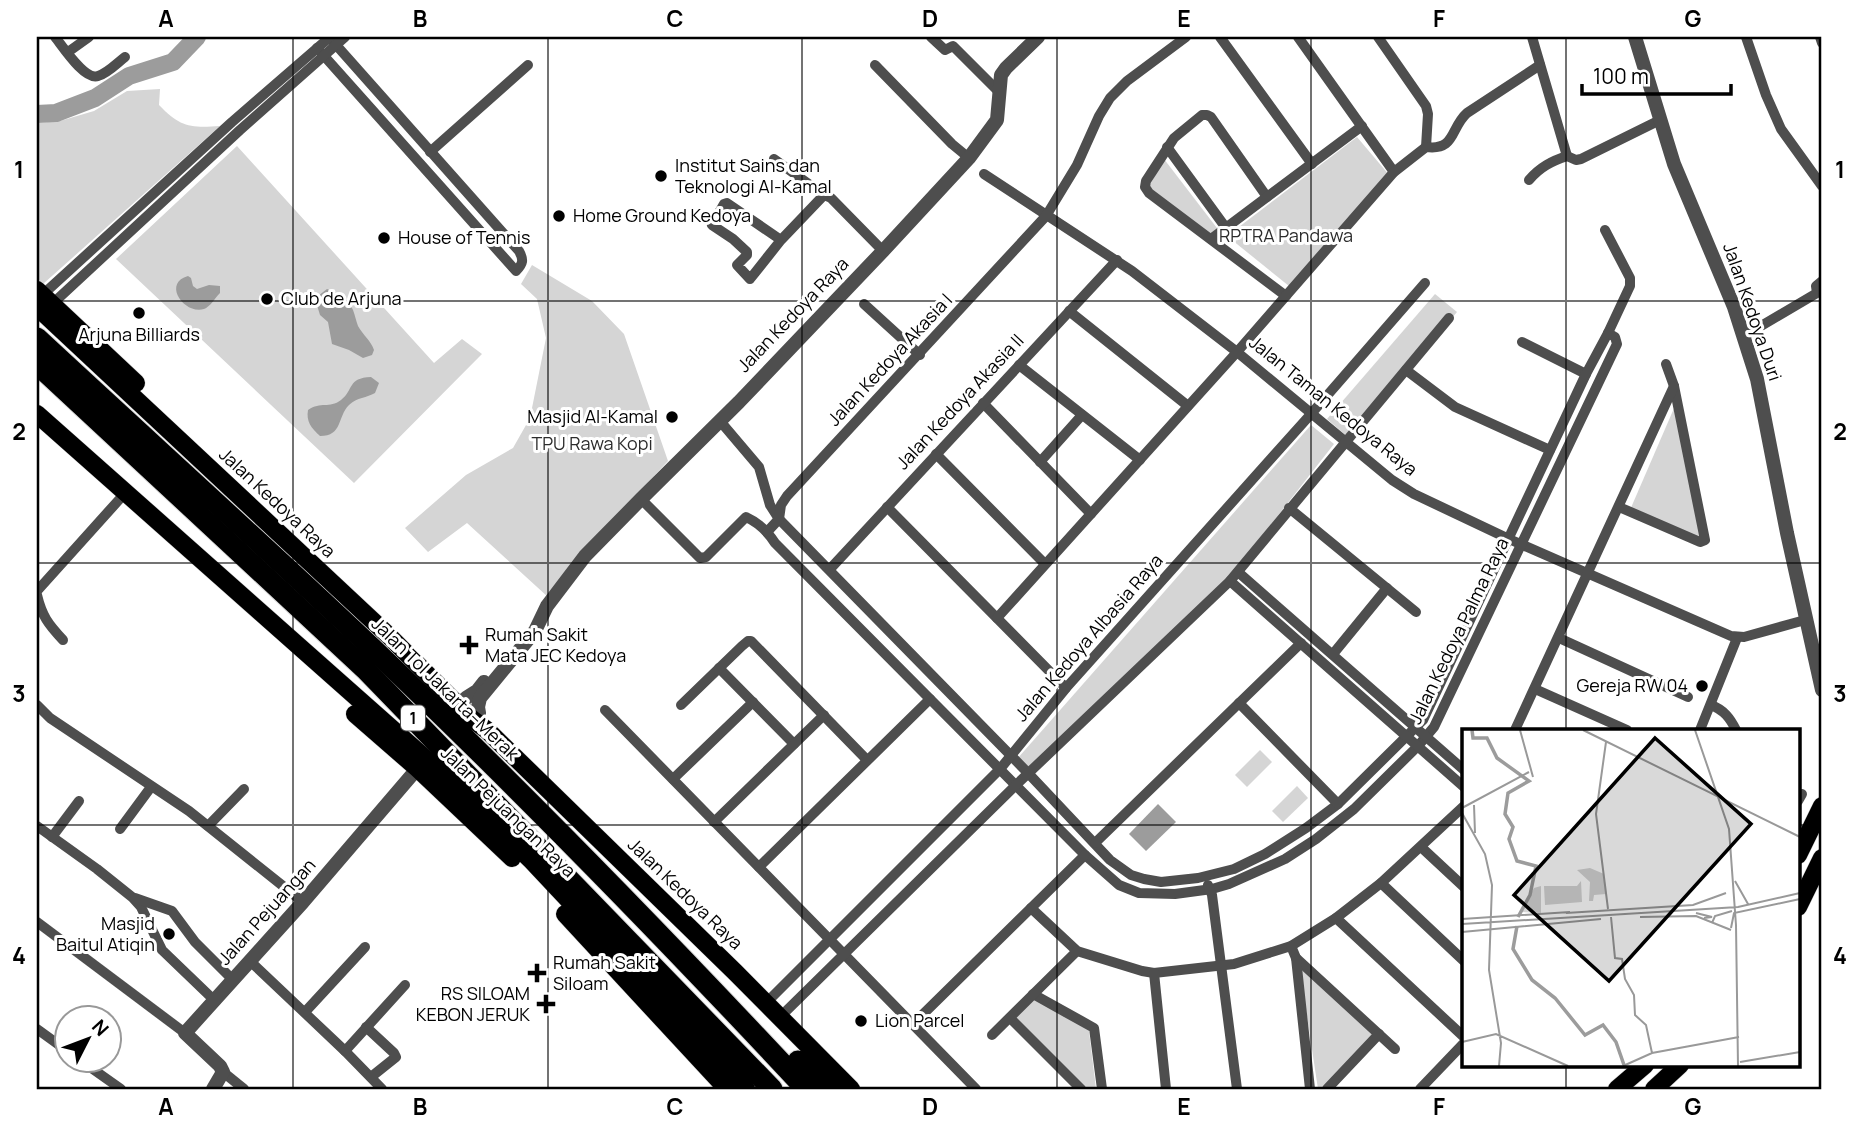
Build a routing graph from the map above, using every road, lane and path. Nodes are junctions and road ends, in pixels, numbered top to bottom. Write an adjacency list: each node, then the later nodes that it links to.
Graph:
1 (55, 37): 17 (street)
2 (89, 37): 17 (street)
3 (345, 37): 14 (street)
4 (931, 37): 22 (street)
5 (1038, 37): 22 (street, Jalan Kedoya Raya)
6 (1186, 37): 38 (street, Jalan Kedoya Akasia I)
7 (1220, 37): 31 (street)
8 (1298, 37): 24 (street)
9 (1378, 37): 26 (street)
10 (1532, 37): 21 (street)
11 (1635, 37): 23 (street, Jalan Kedoya Duri)
12 (1746, 37): 35 (street)
13 (1820, 37): 15 (street)
14 (331, 40): 16 (street); 27 (street)
15 (1822, 43)
16 (321, 51): 27 (street); 49 (street)
17 (68, 52): 18 (street)
18 (125, 57)
19 (528, 65): 27 (street)
20 (876, 65): 29 (street)
21 (1540, 65): 26 (street); 28 (street)
22 (999, 93): 29 (street, Jalan Kedoya Raya)
23 (1660, 120): 28 (street); 54 (street, Jalan Kedoya Duri)
24 (1362, 126): 31 (street); 32 (street)
25 (1167, 147): 37 (street); 39 (street); 41 (street)
26 (1426, 147): 32 (street)
27 (430, 152)
28 (1567, 156): 34 (street)
29 (969, 158): 43 (street, Jalan Kedoya Raya)
30 (774, 159): 36 (street)
31 (1312, 164): 37 (street)
32 (1394, 172): 48 (street)
33 (984, 174): 38 (street, Jalan Taman Kedoya Raya)
34 (1529, 180)
35 (1822, 187)
36 (824, 195): 42 (street); 43 (street)
37 (1267, 197): 39 (street)
38 (1046, 216): 44 (street, Jalan Taman Kedoya Raya); 58 (street, Jalan Kedoya Akasia I)
39 (1226, 228): 41 (street)
40 (1605, 230): 53 (street, Jalan Kedoya Palma Raya)
41 (1212, 239): 48 (street)
42 (781, 240): 42 (street)
43 (883, 251): 70 (street, Jalan Kedoya Raya)
44 (1116, 260): 51 (street, Jalan Kedoya Akasia II); 57 (street, Jalan Taman Kedoya Raya)
45 (1822, 281): 47 (street)
46 (1425, 283): 68 (street, Jalan Kedoya Albasia Raya)
47 (1820, 295): 54 (street)
48 (1286, 296): 57 (street)
49 (41, 301): 107 (main road, Jalan Kedoya Raya); 122 (main road, Jalan Kedoya Raya)
50 (864, 304): 58 (street)
51 (1069, 311): 61 (street, Jalan Kedoya Akasia II); 66 (street)
52 (1449, 317): 62 (street)
53 (1608, 333): 63 (street, Jalan Kedoya Palma Raya); 86 (street, Jalan Kedoya Palma Raya)
54 (1744, 336): 96 (street, Jalan Kedoya Duri)
55 (37, 338): 175 (highway, Jalan Tol Jakarta–Merak / 1)
56 (1522, 342): 63 (street)
57 (1237, 352): 66 (street); 68 (street, Jalan Taman Kedoya Raya)
58 (920, 355): 83 (street, Jalan Kedoya Akasia I)
59 (37, 364): 205 (highway, 1)
60 (1666, 364): 64 (street)
61 (1019, 365): 65 (street, Jalan Kedoya Akasia II); 69 (street)
62 (1406, 370): 72 (street); 73 (street)
63 (1586, 374): 73 (street, Jalan Kedoya Palma Raya)
64 (1674, 386): 80 (street); 80 (street)
65 (983, 403): 74 (street, Jalan Kedoya Akasia II); 76 (street)
66 (1188, 406): 75 (street)
67 (37, 414): 77 (main road, Jalan Pejuangan Raya)
68 (1311, 414): 72 (street, Jalan Taman Kedoya Raya); 103 (street, Jalan Kedoya Albasia Raya)
69 (1082, 415): 75 (street); 76 (street)
70 (720, 421): 78 (street, Jalan Kedoya Raya); 83 (street)
71 (37, 428): 77 (main road, Jalan Pejuangan Raya)
72 (1345, 442): 81 (street); 85 (street, Jalan Taman Kedoya Raya)
73 (1550, 450): 85 (street, Jalan Kedoya Palma Raya)
74 (936, 454): 79 (street, Jalan Kedoya Akasia II); 87 (street)
75 (1140, 460): 82 (street)
76 (1040, 462): 82 (street)
77 (122, 497): 92 (street); 129 (main road, Jalan Pejuangan Raya)
78 (641, 499): 84 (street); 93 (street, Jalan Kedoya Raya)
79 (887, 507): 88 (street, Jalan Kedoya Akasia II); 95 (street)
80 (1619, 507): 89 (street)
81 (1289, 508): 90 (street); 91 (street)
82 (1091, 514): 87 (street)
83 (779, 519): 84 (street, Jalan Kedoya Akasia I); 88 (street, Jalan Kedoya Palma Raya)
84 (766, 532): 108 (street, Jalan Kedoya Palma Raya)
85 (1509, 539): 86 (street, Jalan Taman Kedoya Raya); 117 (street, Jalan Kedoya Palma Raya)
86 (1521, 544): 89 (street, Jalan Taman Kedoya Raya); 124 (street, Jalan Kedoya Palma Raya)
87 (1045, 564): 95 (street)
88 (830, 569): 127 (street, Jalan Kedoya Palma Raya)
89 (1589, 574): 97 (street, Jalan Taman Kedoya Raya); 98 (street)
90 (1234, 576): 100 (street); 101 (street); 132 (street)
91 (1387, 588): 94 (street); 101 (street)
92 (37, 593): 99 (street)
93 (547, 606): 107 (street, Jalan Kedoya Raya); 115 (street, Jalan Kedoya Raya)
94 (1416, 612)
95 (997, 618): 103 (street)
96 (1805, 620): 97 (street); 105 (street, Jalan Kedoya Duri)
97 (1731, 636): 113 (street)
98 (1559, 638): 104 (street); 106 (street)
99 (63, 640)
100 (1301, 643): 110 (street); 123 (street)
101 (1333, 654): 117 (street)
102 (719, 668): 109 (street); 112 (street); 116 (street)
103 (1066, 688): 127 (street, Jalan Kedoya Albasia Raya)
104 (1535, 689): 118 (street); 119 (street)
105 (1822, 690)
106 (1688, 697)
107 (466, 698): 115 (main road, Jalan Kedoya Raya)
108 (930, 699): 128 (street); 131 (street, Jalan Kedoya Palma Raya)
109 (753, 702): 125 (street); 133 (street)
110 (1239, 703): 139 (street); 147 (street)
111 (37, 705): 136 (street)
112 (681, 705)
113 (1711, 705): 120 (street); 121 (street)
114 (605, 710): 133 (street)
115 (479, 713): 122 (main road, Jalan Kedoya Raya)
116 (824, 715): 125 (street); 128 (street)
117 (1417, 728): 123 (street, Jalan Kedoya Palma Raya); 124 (street)
118 (1520, 728)
119 (1625, 729)
120 (1700, 729)
121 (1735, 729)
122 (488, 732): 178 (main road, Jalan Kedoya Raya)
123 (1408, 737): 126 (street); 139 (street, Jalan Kedoya Palma Raya)
124 (1427, 737): 126 (street, Jalan Kedoya Palma Raya); 130 (street)
125 (794, 744): 142 (street)
126 (1418, 746): 135 (street); 156 (street, Jalan Kedoya Palma Raya)
127 (1011, 755): 131 (street, Jalan Kedoya Albasia Raya); 132 (street, Jalan Kedoya Palma Raya)
128 (867, 760): 152 (street)
129 (421, 764): 158 (street, Jalan Pejuangan); 203 (main road, Jalan Pejuangan Raya); 204 (main road, Jalan Pejuangan Raya)
130 (1462, 767)
131 (1000, 768): 134 (street, Jalan Kedoya Palma Raya); 163 (street, Jalan Kedoya Albasia Raya)
132 (1028, 773): 134 (street); 147 (street, Jalan Kedoya Palma Raya)
133 (673, 779): 142 (street)
134 (1016, 785): 150 (street, Jalan Kedoya Palma Raya); 167 (street)
135 (1462, 785)
136 (151, 787): 144 (street); 145 (street)
137 (244, 789): 144 (street)
138 (79, 801): 146 (street)
139 (1338, 804): 153 (street, Jalan Kedoya Palma Raya)
140 (1822, 806): 149 (main road)
141 (1462, 808): 148 (street)
142 (714, 821): 152 (street)
143 (37, 826): 146 (street)
144 (208, 826): 158 (street)
145 (120, 829)
146 (52, 837): 157 (street)
147 (1095, 843): 153 (street, Jalan Kedoya Palma Raya)
148 (1421, 847): 154 (street); 155 (street)
149 (1800, 851)
150 (1084, 855): 156 (street, Jalan Kedoya Palma Raya); 160 (street)
151 (1822, 858): 159 (main road)
152 (759, 867): 163 (street)
153 (1210, 875): 156 (street)
154 (1381, 883): 161 (street); 169 (street)
155 (1462, 885)
156 (1212, 889): 171 (street)
157 (132, 897): 173 (street); 177 (street)
158 (303, 902): 170 (street, Jalan Pejuangan)
159 (1800, 903)
160 (1031, 908): 166 (street); 182 (street)
161 (1336, 918): 164 (street); 188 (street)
162 (37, 922): 185 (street)
163 (830, 939): 167 (street); 178 (street, Jalan Kedoya Albasia Raya)
164 (1291, 946): 168 (street); 171 (street)
165 (365, 947): 179 (street)
166 (1077, 951): 172 (street); 176 (street)
167 (843, 953): 180 (street); 182 (street)
168 (1296, 958): 186 (street); 214 (street)
169 (1462, 959)
170 (250, 961): 173 (street, Jalan Pejuangan); 179 (street)
171 (1220, 966): 172 (street); 213 (street)
172 (1154, 973): 212 (street)
173 (232, 979): 177 (street, Jalan Pejuangan)
174 (405, 985): 183 (street)
175 (714, 990): 206 (highway, Jalan Tol Jakarta–Merak / 1); 207 (highway)
176 (1033, 994): 181 (street); 211 (street)
177 (214, 1000): 185 (street, Jalan Pejuangan)
178 (766, 1003): 180 (main road, Jalan Kedoya Raya)
179 (305, 1012): 192 (street)
180 (780, 1017): 208 (main road, Jalan Kedoya Raya)
181 (1010, 1018): 187 (street); 210 (street)
182 (913, 1024): 209 (street)
183 (366, 1027): 192 (street); 197 (street)
184 (37, 1029): 189 (street)
185 (185, 1033): 195 (street)
186 (1379, 1034): 191 (street); 215 (street)
187 (992, 1035)
188 (1462, 1035)
189 (52, 1040)
190 (1462, 1045): 216 (street)
191 (1395, 1049)
192 (345, 1051): 197 (street)
193 (1644, 1066): 198 (main road)
194 (1679, 1066): 217 (main road)
195 (223, 1072): 200 (street); 201 (street)
196 (100, 1074): 199 (street)
197 (371, 1077): 202 (street)
198 (1618, 1088)
199 (121, 1089)
200 (213, 1089)
201 (244, 1089)
202 (382, 1089)
203 (726, 1089)
204 (746, 1089)
205 (772, 1089)
206 (806, 1089)
207 (827, 1089)
208 (851, 1089)
209 (976, 1089)
210 (1081, 1089)
211 (1102, 1089)
212 (1166, 1089)
213 (1237, 1089)
214 (1310, 1089)
215 (1327, 1089)
216 (1420, 1089)
217 (1654, 1089)

